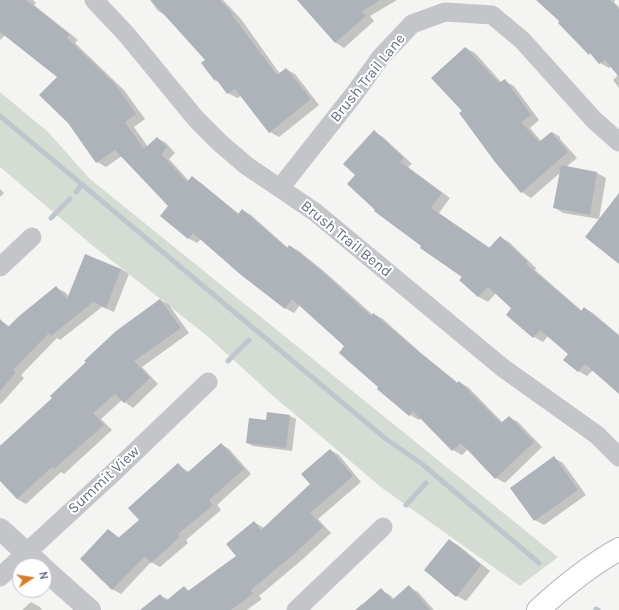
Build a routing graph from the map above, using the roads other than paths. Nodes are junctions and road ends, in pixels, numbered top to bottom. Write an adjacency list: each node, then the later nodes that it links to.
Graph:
1 (94, 0): 3 (street, Brush Trail Bend)
2 (619, 142): 3 (street, Brush Trail Lane)
3 (280, 188): 7 (street, Brush Trail Bend)
4 (32, 237): 5 (street)
5 (0, 267)
6 (208, 382): 12 (street, Summit View)
7 (619, 457)
8 (383, 527): 17 (street)
9 (0, 529): 11 (street)
10 (619, 549): 18 (main road)
11 (32, 558)
12 (34, 558)
13 (12, 570): 15 (street, Summit View)
14 (52, 576): 16 (street)
15 (0, 577)
16 (90, 610)
17 (296, 610)
18 (538, 610)

